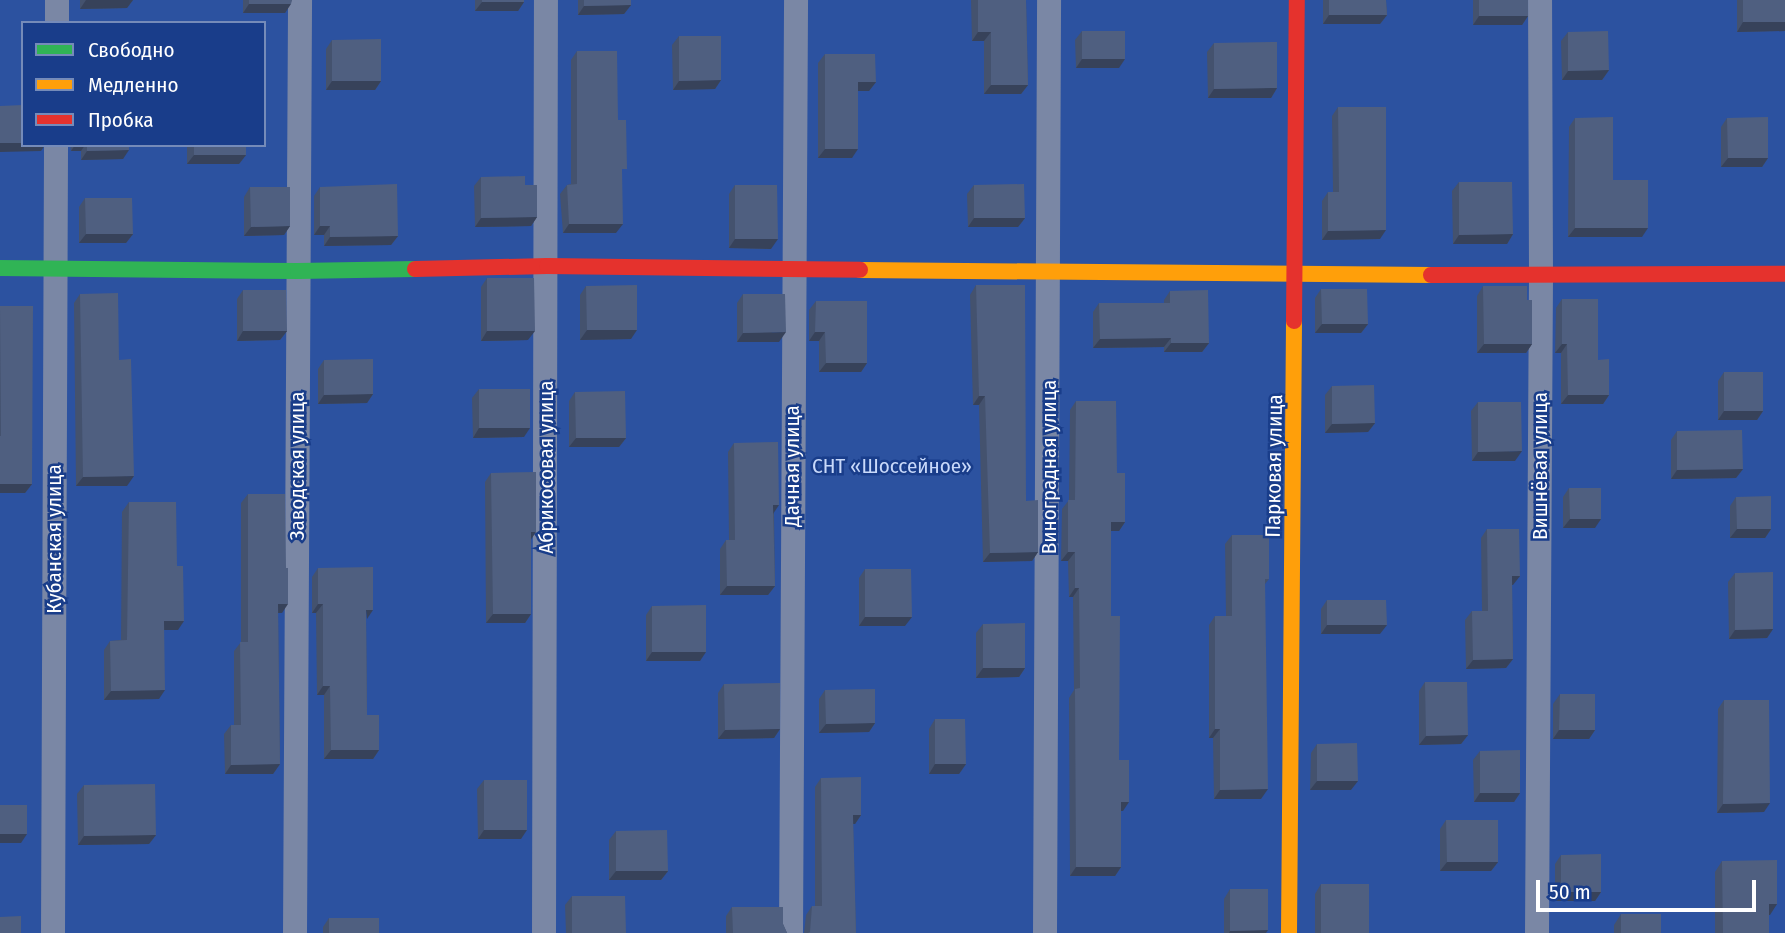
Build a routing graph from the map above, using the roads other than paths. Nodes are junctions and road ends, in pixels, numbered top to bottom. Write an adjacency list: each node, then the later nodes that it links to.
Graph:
1 (57, 0): 8 (street)
2 (300, 0): 14 (street, Заводская улица)
3 (546, 0): 10 (street, Абрикосовая улица)
4 (796, 0): 13 (street, Дачная улица)
5 (1049, 0): 15 (street, Виноградная улица)
6 (1297, 0): 18 (street, Парковая улица)
7 (1539, 0): 16 (street, Вишнёвая улица)
8 (57, 21)
9 (56, 147): 11 (street, Кубанская улица)
10 (547, 266): 13 (street); 14 (street); 21 (street, Абрикосовая улица)
11 (55, 267): 12 (street); 14 (street); 19 (street, Кубанская улица)
12 (0, 268)
13 (793, 270): 15 (street); 22 (street, Дачная улица)
14 (298, 271): 20 (street, Заводская улица)
15 (1050, 273): 18 (street); 23 (street, Виноградная улица)
16 (1541, 274): 17 (street); 18 (street); 25 (street, Вишнёвая улица)
17 (1785, 274)
18 (1297, 275): 24 (street, Парковая улица)
19 (53, 933)
20 (295, 933)
21 (544, 933)
22 (791, 933)
23 (1045, 933)
24 (1289, 933)
25 (1537, 933)

